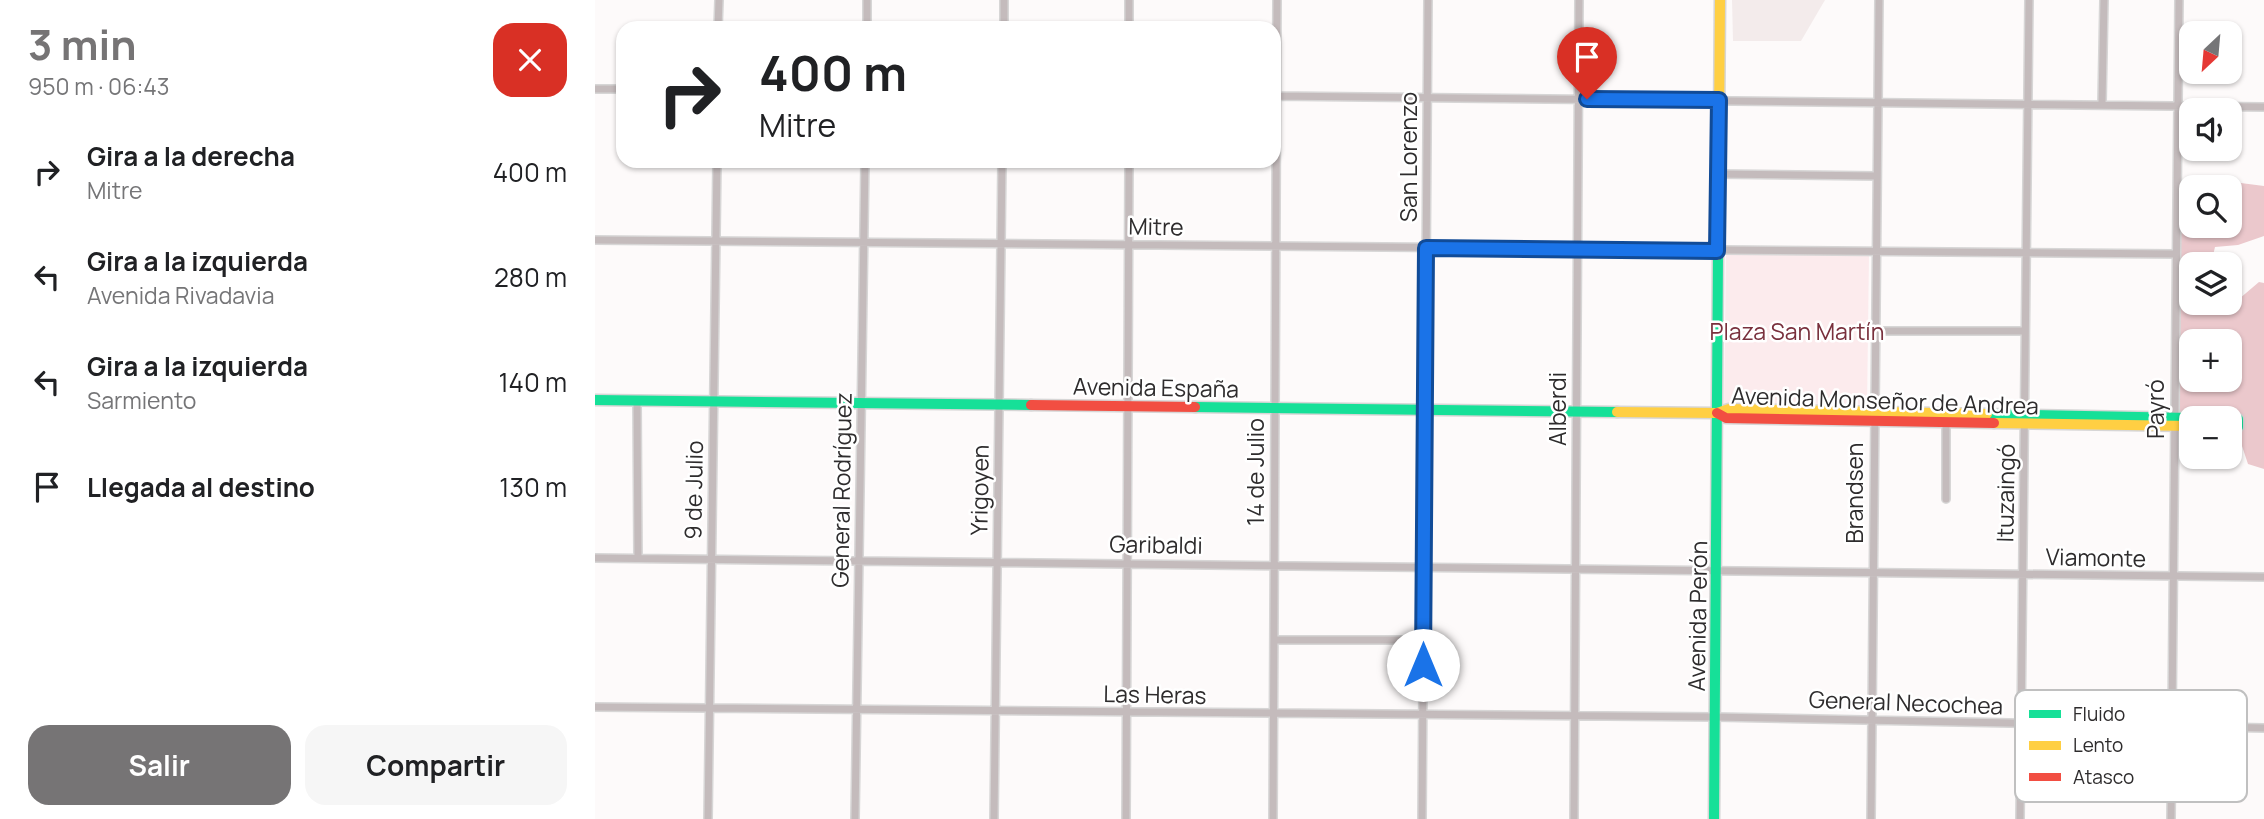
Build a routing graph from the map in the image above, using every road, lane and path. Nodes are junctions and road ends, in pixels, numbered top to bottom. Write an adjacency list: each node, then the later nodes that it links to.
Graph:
1 (719, 0): 13 (street)
2 (867, 0): 14 (street)
3 (1004, 0): 15 (street)
4 (1129, 0): 16 (street)
5 (1277, 0): 17 (street, 14 de Julio)
6 (1428, 0): 21 (street, San Lorenzo)
7 (1579, 0): 22 (street, Alberdi)
8 (1720, 0): 23 (main road, Avenida Perón)
9 (1879, 0): 24 (street, Brandsen)
10 (2029, 0): 25 (street, Ituzaingó)
11 (2104, 0): 26 (street)
12 (2179, 0): 27 (street, Payró)
13 (718, 21)
14 (867, 21)
15 (1004, 21)
16 (1129, 21)
17 (1277, 21)
18 (595, 89): 19 (street)
19 (616, 89)
20 (1281, 96): 21 (street)
21 (1427, 97): 22 (street); 42 (street, San Lorenzo)
22 (1579, 99): 23 (street); 43 (street, Alberdi)
23 (1719, 100): 24 (street); 34 (main road, Avenida Perón)
24 (1878, 102): 25 (street); 35 (street, Brandsen)
25 (2028, 103): 26 (street); 46 (street, Ituzaingó)
26 (2102, 103): 27 (street)
27 (2178, 104): 28 (street); 47 (street, Payró)
28 (2264, 107)
29 (717, 168): 37 (street, 9 de Julio)
30 (865, 168): 38 (street, General Rodríguez)
31 (1002, 168): 39 (street, Yrigoyen)
32 (1129, 168): 40 (street)
33 (1275, 168): 41 (street, 14 de Julio)
34 (1718, 174): 35 (street); 44 (main road, Avenida Perón)
35 (1876, 176): 45 (street, Brandsen)
36 (595, 240): 37 (street, Mitre)
37 (716, 242): 38 (street, Mitre); 52 (street, 9 de Julio)
38 (864, 243): 39 (street, Mitre); 53 (street, General Rodríguez)
39 (1001, 244): 40 (street, Mitre); 54 (street, Yrigoyen)
40 (1128, 245): 41 (street, Mitre); 55 (street)
41 (1276, 247): 42 (street, Mitre); 56 (street, 14 de Julio)
42 (1426, 248): 43 (street, Mitre); 57 (street, San Lorenzo)
43 (1577, 250): 44 (street, Mitre); 58 (street, Alberdi)
44 (1717, 251): 45 (street, Mitre); 59 (main road, Avenida Perón)
45 (1875, 251): 46 (street, Mitre); 48 (street, Brandsen)
46 (2026, 252): 47 (street, Mitre); 49 (street, Ituzaingó)
47 (2175, 254): 64 (street, Payró)
48 (1874, 331): 49 (street); 60 (street, Brandsen)
49 (2025, 331): 61 (street, Ituzaingó)
50 (595, 400): 51 (main road, Avenida España)
51 (638, 401): 52 (main road, Avenida España); 68 (street)
52 (713, 402): 53 (main road, Avenida España); 69 (street, 9 de Julio)
53 (861, 403): 54 (main road, Avenida España); 70 (street, General Rodríguez)
54 (1000, 405): 55 (main road, Avenida España); 71 (street, Yrigoyen)
55 (1128, 406): 56 (main road, Avenida España); 72 (street)
56 (1275, 408): 57 (main road, Avenida España); 73 (street, 14 de Julio)
57 (1425, 409): 58 (main road, Avenida España); 74 (street, San Lorenzo)
58 (1576, 411): 59 (main road, Avenida España); 75 (street, Alberdi)
59 (1717, 412): 60 (main road, Avenida Monseñor de Andrea); 76 (main road, Avenida Perón)
60 (1874, 417): 61 (main road, Avenida Monseñor de Andrea); 63 (main road, Avenida Monseñor de Andrea); 77 (street, Brandsen)
61 (2025, 419): 63 (main road, Avenida Monseñor de Andrea); 64 (main road, Avenida Monseñor de Andrea); 78 (street, Ituzaingó)
62 (2179, 421): 64 (main road, Avenida Monseñor de Andrea)
63 (1946, 422): 66 (street)
64 (2174, 422): 65 (main road, Avenida Monseñor de Andrea); 80 (street, Payró)
65 (2179, 423)
66 (1945, 499)
67 (595, 558): 68 (street, Garibaldi)
68 (638, 558): 69 (street, Garibaldi)
69 (711, 559): 70 (street, Garibaldi); 86 (street, 9 de Julio)
70 (859, 561): 71 (street, Garibaldi); 87 (street, General Rodríguez)
71 (997, 562): 72 (street, Garibaldi); 88 (street, Yrigoyen)
72 (1127, 563): 73 (street, Garibaldi); 89 (street)
73 (1274, 565): 74 (street, Garibaldi); 81 (street, 14 de Julio)
74 (1424, 566): 75 (street, Garibaldi); 82 (street, San Lorenzo)
75 (1576, 568): 76 (street, Garibaldi); 92 (street, Alberdi)
76 (1717, 569): 77 (street, Viamonte); 93 (main road, Avenida Perón)
77 (1873, 572): 78 (street, Viamonte); 94 (street, Brandsen)
78 (2023, 575): 80 (street, Viamonte); 83 (street, Ituzaingó)
79 (2264, 577): 80 (street, Viamonte)
80 (2173, 578): 84 (street, Payró)
81 (1274, 640): 82 (street); 90 (street, 14 de Julio)
82 (1423, 640): 91 (street, San Lorenzo)
83 (2021, 690)
84 (2171, 690)
85 (595, 708): 86 (street, Las Heras)
86 (709, 709): 87 (street, Las Heras); 96 (street, 9 de Julio)
87 (857, 710): 88 (street, Las Heras); 97 (street, General Rodríguez)
88 (995, 711): 89 (street, Las Heras); 98 (street, Yrigoyen)
89 (1126, 713): 90 (street, Las Heras); 99 (street)
90 (1273, 714): 91 (street, Las Heras); 100 (street, 14 de Julio)
91 (1422, 715): 92 (street, Las Heras); 101 (street, San Lorenzo)
92 (1574, 717): 93 (street, Las Heras); 102 (street, Alberdi)
93 (1715, 717): 94 (street, General Necochea); 103 (main road, Avenida Perón)
94 (1872, 719): 95 (street, General Necochea); 104 (street, Brandsen)
95 (2015, 725)
96 (708, 819)
97 (855, 819)
98 (994, 819)
99 (1126, 819)
100 (1272, 819)
101 (1422, 819)
102 (1574, 819)
103 (1714, 819)
104 (1871, 819)

